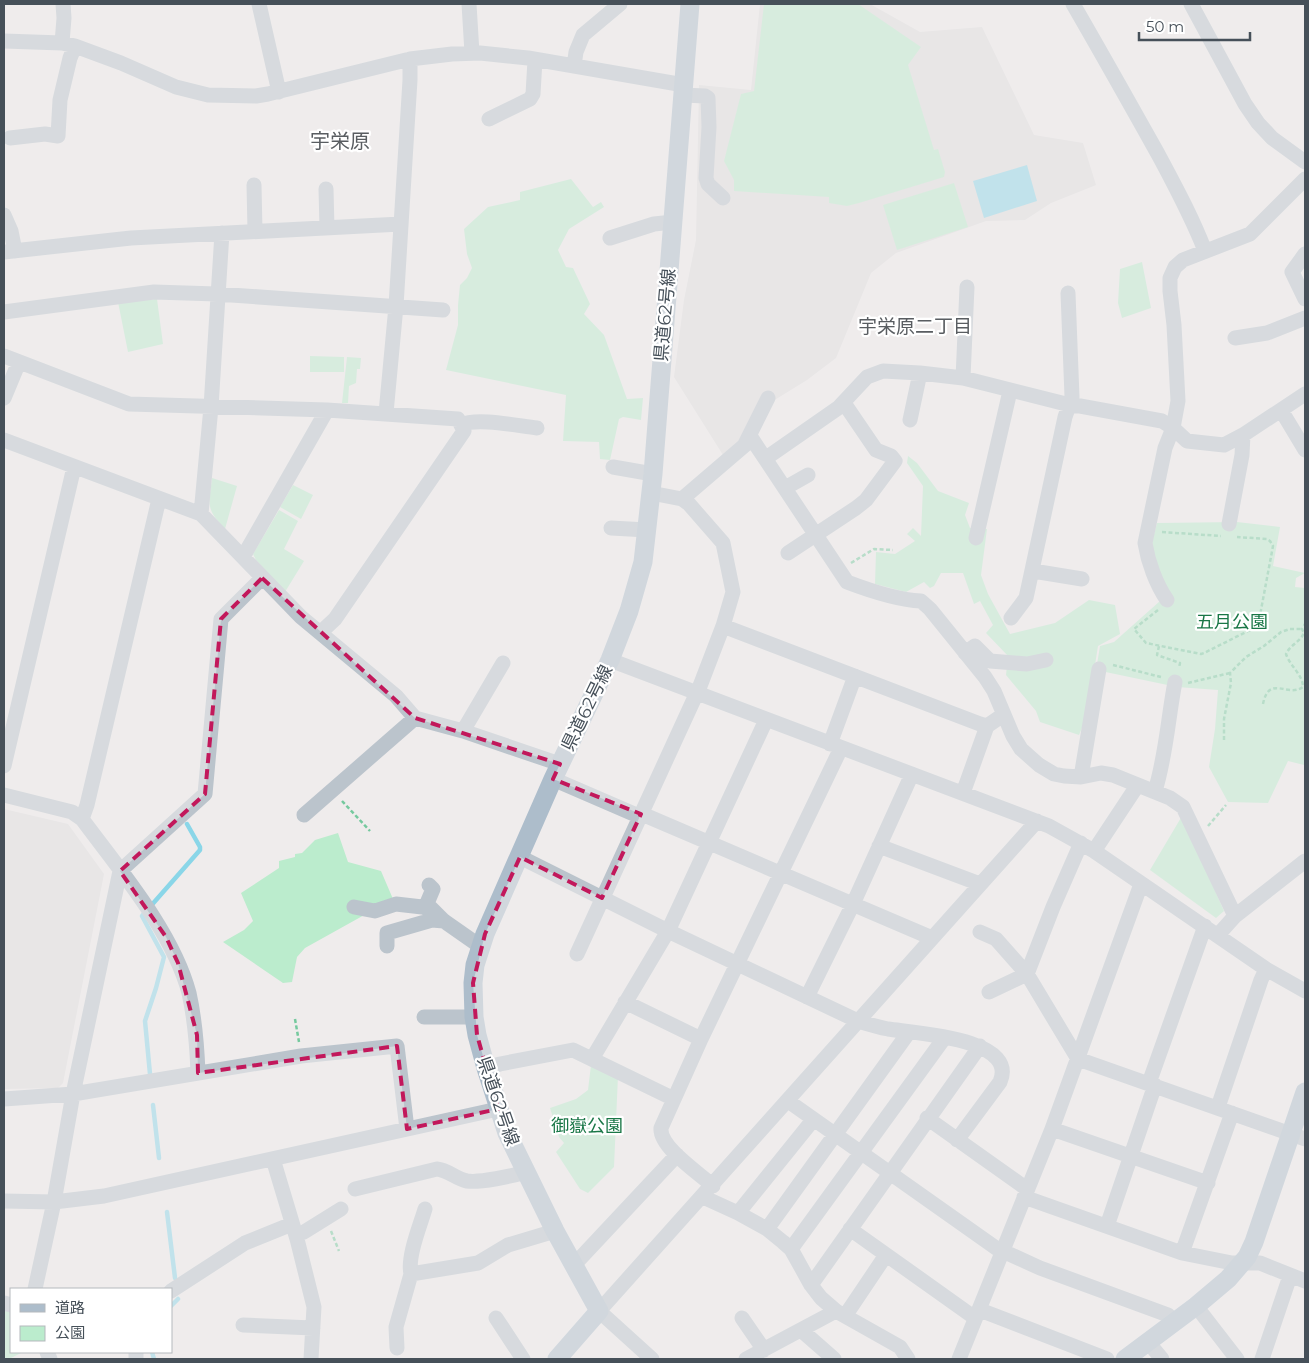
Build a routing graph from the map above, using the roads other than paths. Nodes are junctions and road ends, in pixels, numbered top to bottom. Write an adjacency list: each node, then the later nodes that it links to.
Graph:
1 (63, 4): 9 (street)
2 (259, 4): 15 (street)
3 (469, 4): 10 (street)
4 (690, 4): 14 (main road, 県道62号線)
5 (1073, 4): 30 (street)
6 (1195, 5): 18 (street)
7 (617, 6): 13 (street)
8 (4, 41): 9 (street)
9 (68, 45): 15 (street); 17 (street)
10 (472, 54): 11 (street); 12 (street)
11 (410, 59): 15 (street); 25 (street)
12 (535, 60): 13 (street); 16 (street)
13 (574, 66): 14 (street)
14 (683, 90): 22 (street); 24 (main road, 県道62号線)
15 (279, 92)
16 (489, 119)
17 (10, 138)
18 (1305, 162)
19 (1305, 179): 30 (street)
20 (254, 185): 27 (street)
21 (326, 188): 26 (street)
22 (723, 198)
23 (4, 214): 31 (street)
24 (673, 222): 29 (street); 67 (main road, 県道62号線)
25 (401, 224): 26 (street); 37 (street)
26 (328, 228): 27 (street)
27 (256, 232): 28 (street)
28 (222, 233): 31 (street); 35 (street)
29 (610, 238)
30 (1205, 251): 59 (street)
31 (9, 252)
32 (1305, 254): 36 (street)
33 (968, 287): 45 (street)
34 (1068, 293): 51 (street)
35 (217, 294): 37 (street); 39 (street); 52 (street)
36 (1305, 298)
37 (396, 306): 38 (street); 55 (street)
38 (443, 310)
39 (4, 312)
40 (1305, 318): 41 (street)
41 (1236, 338)
42 (4, 356): 43 (street)
43 (19, 362): 48 (street); 52 (street)
44 (920, 372): 45 (street); 50 (street); 56 (street)
45 (963, 378): 46 (street)
46 (1010, 391): 51 (street); 78 (street)
47 (1305, 394): 54 (street)
48 (4, 398)
49 (768, 398): 62 (street)
50 (844, 403): 64 (street); 77 (street)
51 (1070, 405): 59 (street); 81 (street)
52 (211, 407): 53 (street); 73 (street)
53 (327, 410): 55 (street); 80 (street)
54 (1281, 410): 60 (street); 63 (street)
55 (386, 413): 57 (street)
56 (910, 420)
57 (461, 425): 58 (street); 87 (street)
58 (537, 428)
59 (1174, 428): 60 (street); 84 (street)
60 (1243, 435): 76 (street)
61 (4, 440): 65 (street)
62 (745, 444): 64 (street); 72 (street)
63 (1305, 450)
64 (766, 458): 69 (street)
65 (74, 467): 71 (street); 102 (street)
66 (613, 467): 67 (street)
67 (653, 474): 70 (main road, 県道62号線)
68 (808, 475): 69 (street)
69 (785, 488): 77 (street)
70 (651, 493): 72 (street); 75 (main road, 県道62号線)
71 (159, 499): 73 (street); 112 (street)
72 (682, 499): 86 (street)
73 (202, 514): 80 (street)
74 (611, 528): 75 (street)
75 (647, 530): 89 (main road, 県道62号線)
76 (1230, 533)
77 (815, 534): 79 (street); 88 (street)
78 (976, 538)
79 (788, 553)
80 (243, 558): 82 (street)
81 (1033, 571): 83 (street); 85 (street)
82 (262, 578): 87 (street); 120 (street)
83 (1082, 579)
84 (1167, 600)
85 (1011, 618)
86 (722, 626): 93 (street); 95 (street)
87 (320, 633): 97 (street)
88 (965, 653): 90 (street); 96 (street)
89 (610, 660): 95 (street); 103 (main road, 県道62号線)
90 (1046, 660)
91 (503, 663): 100 (street)
92 (1099, 670): 105 (street)
93 (855, 676): 99 (street); 101 (street)
94 (1177, 676): 107 (street)
95 (697, 694): 98 (street); 110 (street)
96 (1003, 715): 99 (street); 105 (street)
97 (415, 718): 100 (street); 111 (street)
98 (766, 720): 101 (street); 114 (street)
99 (987, 726): 109 (street)
100 (463, 731): 103 (street)
101 (835, 746): 104 (street); 121 (street)
102 (4, 766)
103 (557, 771): 110 (street); 118 (main road, 県道62号線)
104 (912, 774): 109 (street); 116 (street)
105 (1081, 777): 106 (street)
106 (1137, 786): 107 (street); 117 (street)
107 (1155, 791): 129 (street)
108 (4, 794): 112 (street)
109 (963, 794): 113 (street)
110 (642, 814): 114 (street); 125 (street)
111 (304, 815)
112 (82, 818): 120 (street)
113 (1037, 821): 115 (street); 122 (street)
114 (708, 843): 121 (street); 132 (street)
115 (1081, 843): 117 (street); 141 (street)
116 (879, 846): 122 (street); 126 (street)
117 (1094, 851): 123 (street)
118 (520, 856): 125 (street); 136 (main road, 県道62号線)
119 (1305, 861): 129 (street)
120 (120, 871): 156 (street); 159 (street)
121 (781, 874): 126 (street); 139 (street)
122 (980, 884): 135 (street)
123 (1141, 884): 131 (street); 154 (street)
124 (430, 885): 128 (street)
125 (602, 898): 132 (street); 138 (street)
126 (852, 904): 135 (street); 144 (street)
127 (354, 907): 128 (street)
128 (425, 908): 130 (street)
129 (1235, 916): 134 (street)
130 (444, 921): 136 (street); 137 (street)
131 (1205, 926): 134 (street); 157 (street)
132 (668, 931): 139 (street); 145 (street)
133 (980, 932): 141 (street)
134 (1218, 935): 140 (street)
135 (932, 938): 148 (street)
136 (481, 945): 146 (main road, 県道62号線)
137 (387, 946)
138 (577, 954)
139 (737, 965): 144 (street); 151 (street)
140 (1266, 969): 142 (street); 163 (street)
141 (1028, 974): 143 (street); 154 (street)
142 (1305, 991)
143 (989, 992)
144 (807, 997): 148 (street)
145 (626, 1002): 151 (street); 153 (street)
146 (474, 1016): 147 (street); 155 (main road, 県道62号線)
147 (424, 1017)
148 (858, 1021): 149 (street); 162 (street)
149 (909, 1032): 150 (street); 170 (street)
150 (945, 1037): 152 (street); 173 (street)
151 (701, 1039): 161 (street)
152 (980, 1046): 166 (street); 172 (street)
153 (592, 1059): 155 (street); 161 (street)
154 (1078, 1059): 157 (street); 169 (street)
155 (486, 1068): 164 (main road, 県道62号線)
156 (198, 1072): 159 (street); 168 (street)
157 (1152, 1084): 163 (street); 175 (street)
158 (1305, 1092): 171 (main road)
159 (73, 1094): 160 (street); 184 (street)
160 (4, 1099)
161 (674, 1099): 174 (street)
162 (788, 1101): 167 (street); 181 (street)
163 (1218, 1107): 165 (street)
164 (498, 1109): 168 (street); 177 (main road, 県道62号線)
165 (1232, 1113): 171 (street); 179 (street)
166 (927, 1118): 172 (street); 178 (street)
167 (813, 1120): 170 (street); 187 (street)
168 (407, 1129): 176 (street)
169 (1052, 1129): 175 (street); 182 (street)
170 (836, 1136): 173 (street); 191 (street)
171 (1298, 1136): 197 (main road)
172 (957, 1140): 182 (street)
173 (861, 1153): 178 (street); 193 (street)
174 (677, 1155): 181 (street); 198 (street)
175 (1132, 1156): 179 (street); 188 (street)
176 (273, 1159): 184 (street); 189 (street)
177 (526, 1172): 180 (street); 192 (main road, 県道62号線)
178 (889, 1173): 190 (street); 194 (street)
179 (1208, 1183): 195 (street)
180 (355, 1189)
181 (708, 1191): 187 (street); 206 (street)
182 (1025, 1193): 188 (street); 194 (street)
183 (4, 1201): 184 (street)
184 (54, 1202): 203 (street)
185 (342, 1209): 189 (street)
186 (425, 1209): 199 (street)
187 (738, 1213): 191 (street)
188 (1107, 1226): 195 (street)
189 (294, 1229): 204 (street); 213 (street)
190 (850, 1229): 196 (street); 202 (street)
191 (767, 1230): 193 (street)
192 (555, 1231): 198 (main road, 県道62号線); 199 (street)
193 (791, 1249): 202 (street)
194 (1003, 1252): 208 (street); 211 (street)
195 (1182, 1253): 197 (street)
196 (886, 1255): 207 (street); 208 (street)
197 (1243, 1263): 200 (street); 205 (main road)
198 (573, 1266): 206 (main road, 県道62号線)
199 (411, 1274): 216 (street)
200 (1290, 1276): 201 (street); 218 (street)
201 (1305, 1281)
202 (811, 1285): 207 (street)
203 (35, 1288)
204 (172, 1290)
205 (1196, 1306): 211 (main road); 230 (street)
206 (599, 1311): 221 (main road); 222 (street)
207 (841, 1314): 214 (street); 225 (street)
208 (977, 1314): 226 (street); 227 (street)
209 (496, 1318): 220 (street)
210 (742, 1318): 217 (street)
211 (1174, 1323): 215 (main road)
212 (243, 1325): 213 (street)
213 (313, 1328): 219 (street)
214 (802, 1330): 217 (street); 224 (street)
215 (1148, 1342): 228 (main road); 229 (street)
216 (397, 1348)
217 (764, 1350): 223 (street)
218 (1268, 1358)
219 (311, 1359)
220 (523, 1359)
221 (557, 1359)
222 (652, 1359)
223 (746, 1359)
224 (834, 1359)
225 (908, 1359)
226 (959, 1359)
227 (1107, 1359)
228 (1125, 1359)
229 (1162, 1359)
230 (1237, 1359)

